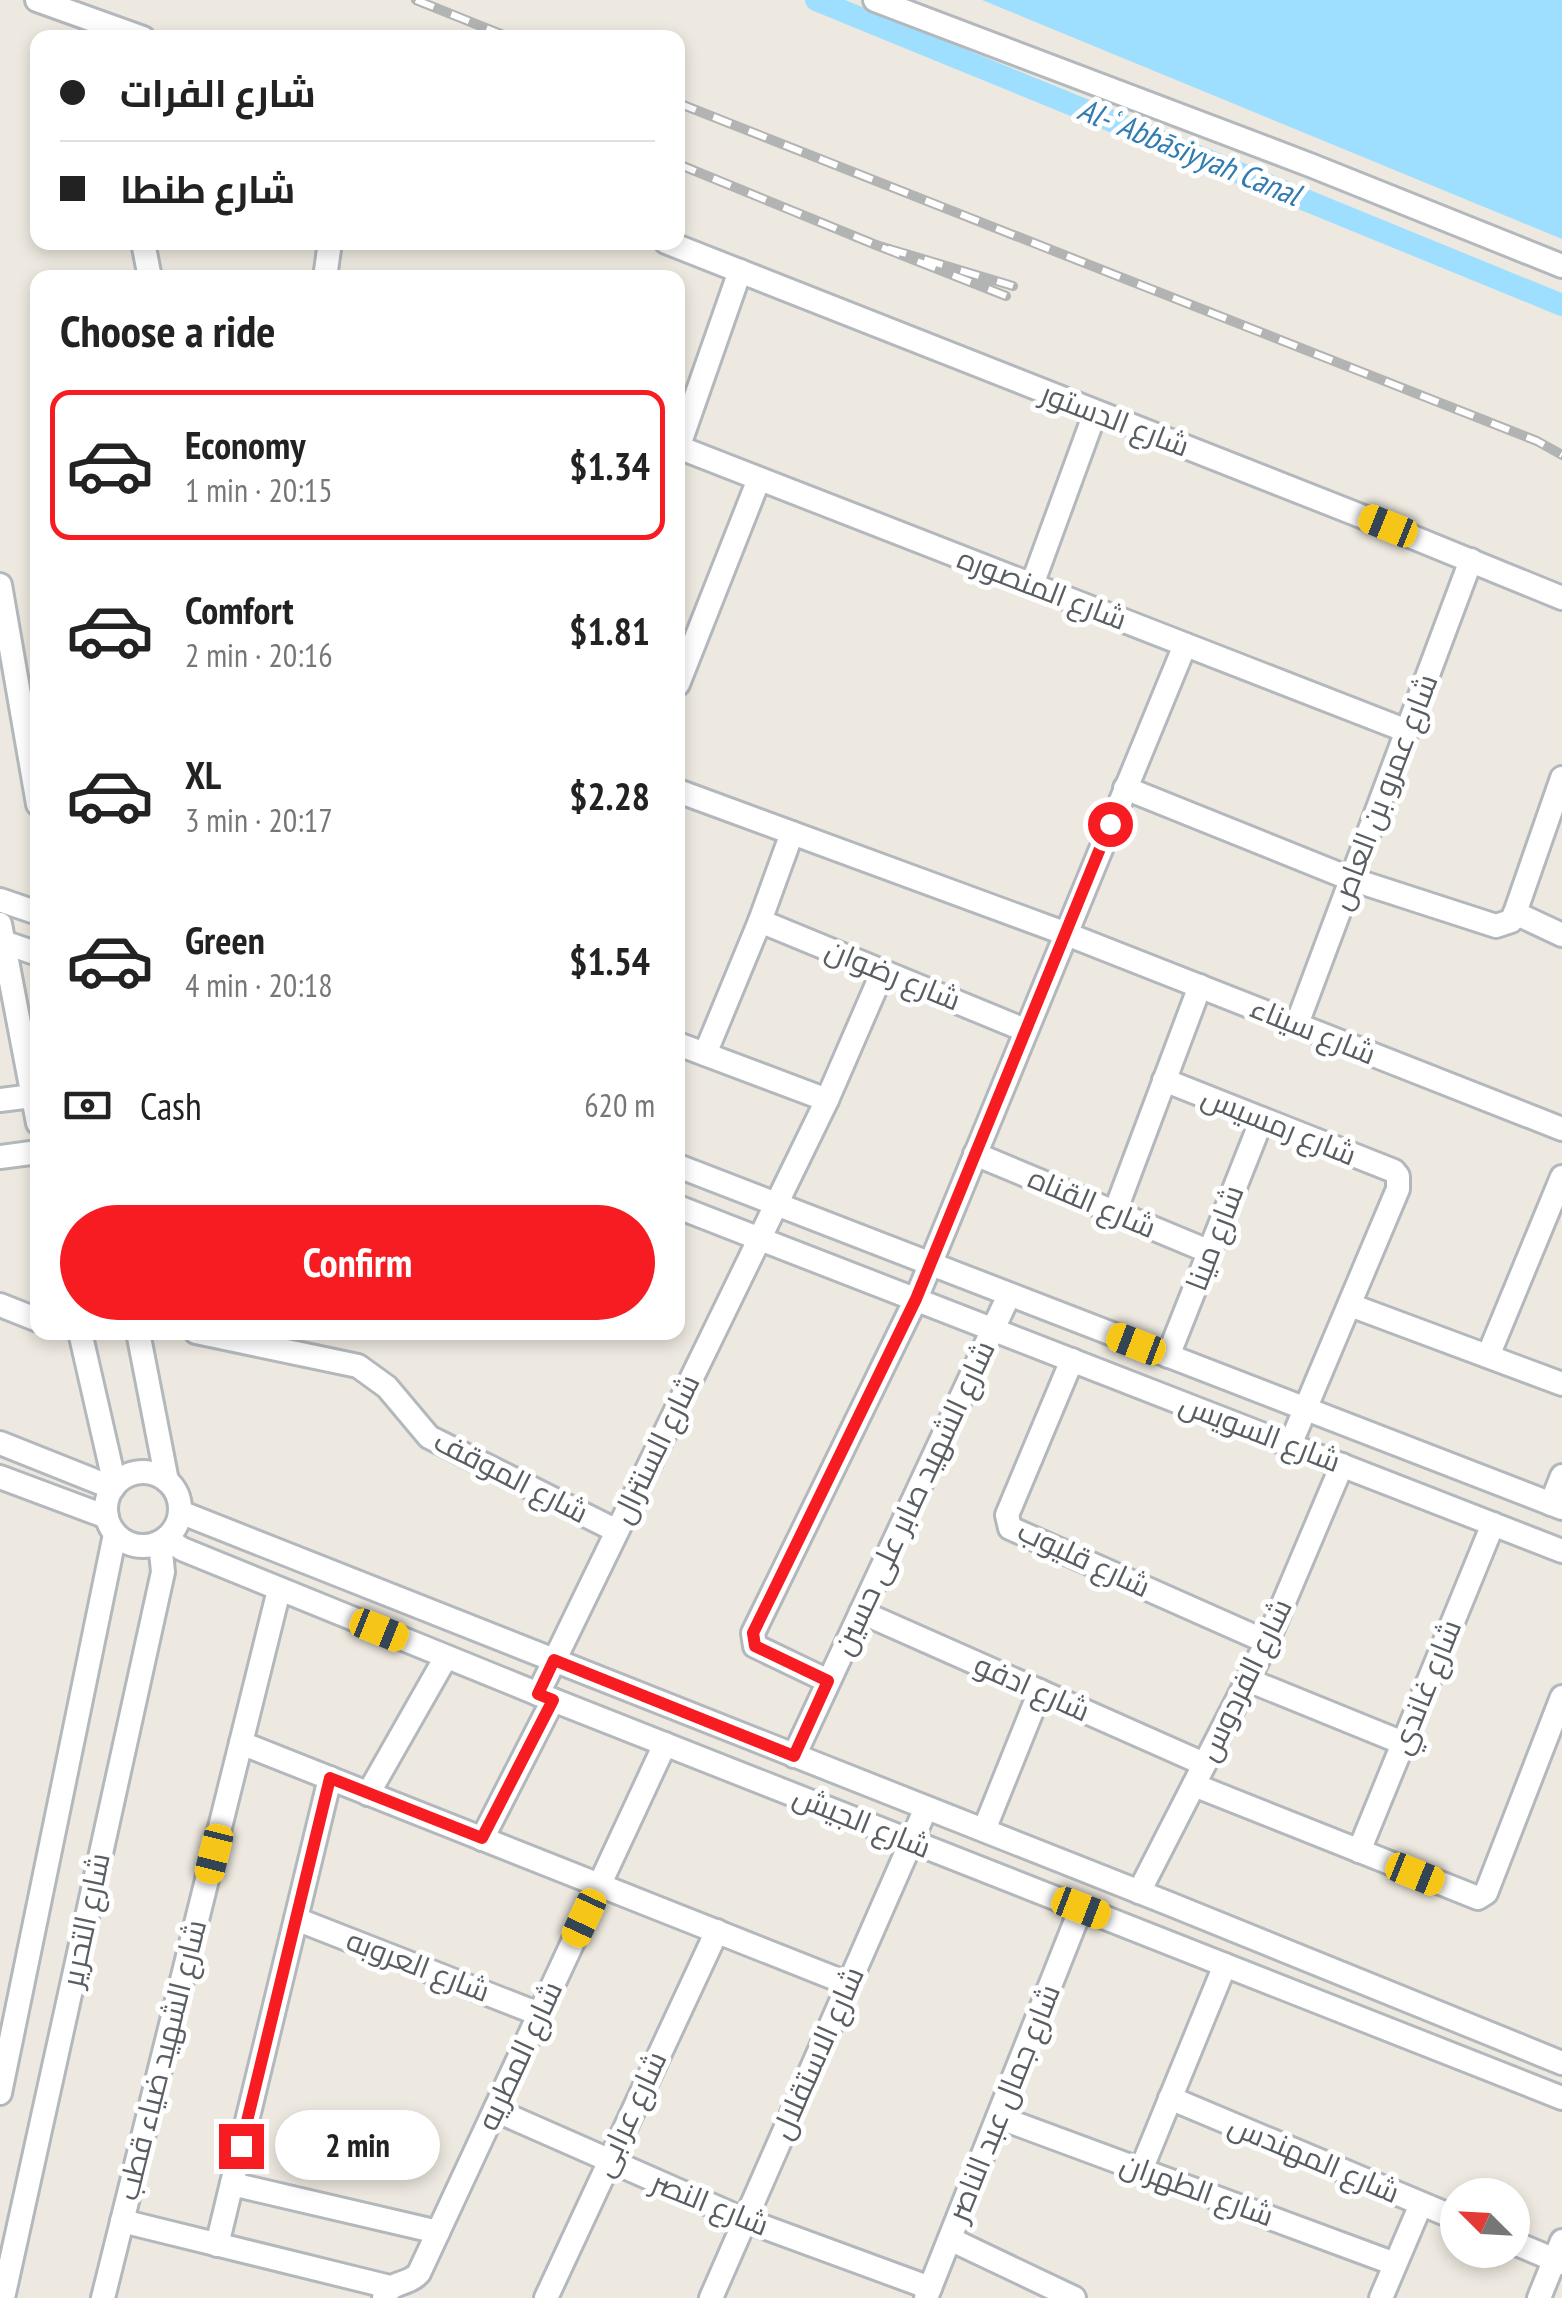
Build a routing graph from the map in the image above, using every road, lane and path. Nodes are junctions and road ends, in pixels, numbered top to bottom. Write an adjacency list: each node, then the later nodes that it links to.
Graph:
1 (37, 0): 3 (street)
2 (875, 0): 5 (street)
3 (121, 30)
4 (685, 249): 6 (street, شارع الدستور)
5 (1562, 266)
6 (740, 271): 7 (street, شارع الدستور); 8 (street)
7 (1095, 412): 11 (street, شارع الدستور); 13 (street)
8 (685, 428)
9 (685, 451): 10 (street, شارع المنصوره)
10 (759, 480): 13 (street, شارع المنصوره); 16 (street)
11 (1471, 560): 14 (street, شارع الدستور); 17 (street, شارع عمرو بن العاص)
12 (0, 585): 18 (street)
13 (1032, 585): 15 (street, شارع المنصوره)
14 (1562, 598)
15 (1185, 645): 17 (street, شارع المنصوره); 20 (street)
16 (685, 666)
17 (1407, 731): 23 (street, شارع عمرو بن العاص)
18 (30, 758)
19 (1562, 778): 26 (street)
20 (1125, 788): 23 (street); 28 (street)
21 (685, 794): 22 (street, شارع سيناء)
22 (792, 833): 27 (street); 28 (street, شارع سيناء)
23 (1351, 879): 26 (street); 34 (street, شارع عمرو بن العاص)
24 (0, 900): 25 (street)
25 (30, 910)
26 (1515, 913): 29 (street)
27 (760, 921): 32 (street, شارع رضوان); 37 (street)
28 (1064, 932): 33 (street, شارع سيناء); 35 (street)
29 (1562, 935)
30 (1, 936): 31 (street); 39 (street)
31 (30, 950)
32 (883, 972): 35 (street, شارع رضوان); 42 (street, شارع السنترال)
33 (1200, 986): 34 (street, شارع سيناء); 38 (street)
34 (1296, 1024): 44 (street, شارع سيناء)
35 (1025, 1030): 46 (street)
36 (685, 1047): 37 (street)
37 (705, 1054): 42 (street)
38 (1164, 1080): 43 (street, شارع رمسيس); 52 (street)
39 (30, 1086)
40 (30, 1096): 41 (street)
41 (0, 1100)
42 (827, 1100): 50 (street, شارع السنترال)
43 (1262, 1118): 55 (street, شارع مينا); 60 (street, شارع رمسيس)
44 (1562, 1129)
45 (30, 1153): 47 (street)
46 (975, 1154): 52 (street, شارع القناه); 56 (street)
47 (0, 1157)
48 (685, 1169): 50 (street, شارع السويس)
49 (1562, 1177): 53 (street)
50 (775, 1205): 54 (street, شارع السنترال); 56 (street, شارع السويس)
51 (685, 1210): 54 (street, شارع السويس)
52 (1114, 1212): 55 (street, شارع القناه)
53 (1551, 1236): 67 (street)
54 (759, 1238): 58 (street, شارع السويس); 82 (street, شارع السنترال)
55 (1210, 1252): 66 (street, شارع مينا)
56 (930, 1265): 57 (street, شارع السويس); 58 (street)
57 (1008, 1295): 62 (street, شارع الشهيد صابر على حسين); 66 (street, شارع السويس)
58 (916, 1299): 62 (street, شارع السويس); 91 (street)
59 (0, 1305): 61 (street)
60 (1350, 1305): 67 (street); 70 (street)
61 (30, 1317)
62 (993, 1329): 68 (street, شارع السويس); 86 (street, شارع الشهيد صابر على حسين)
63 (76, 1340): 77 (street)
64 (140, 1340): 76 (street)
65 (234, 1340): 82 (street, شارع الموقف)
66 (1168, 1356): 70 (street, شارع السويس)
67 (1488, 1356): 69 (street)
68 (1072, 1360): 72 (street, شارع السويس); 87 (street, شارع قليوب)
69 (1562, 1384)
70 (1305, 1409): 72 (street); 78 (street, شارع السويس)
71 (0, 1443): 77 (street)
72 (1290, 1445): 73 (street, شارع السويس)
73 (1342, 1465): 80 (street, شارع السويس); 87 (street, شارع الفردوس)
74 (1562, 1476): 78 (street)
75 (0, 1477): 81 (street, شارع الجيش)
76 (167, 1481): 77 (street); 79 (street)
77 (114, 1487): 81 (street)
78 (1556, 1506)
79 (180, 1512): 83 (street); 89 (street, شارع الجيش)
80 (1493, 1524): 84 (street, شارع السويس); 96 (street, شارع غاندي)
81 (111, 1525): 83 (street, شارع الجيش); 117 (street, شارع التحرير)
82 (617, 1531): 89 (street, شارع السنترال)
83 (163, 1540): 85 (street, شارع الجيش); 137 (street, شارع التحرير)
84 (1562, 1551)
85 (279, 1590): 88 (street, شارع الجيش); 95 (street, شارع الشهيد ضياء قطب)
86 (860, 1612): 91 (street, شارع الشهيد صابر على حسين); 92 (street, شارع ادفو)
87 (1266, 1642): 90 (street, شارع الفردوس)
88 (446, 1657): 94 (street, شارع الجيش); 101 (street)
89 (554, 1660): 94 (street, شارع السنترال); 98 (street, شارع الجيش)
90 (1248, 1680): 96 (street); 99 (street, شارع الفردوس)
91 (828, 1681): 98 (street, شارع الشهيد صابر على حسين)
92 (1040, 1691): 99 (street, شارع ادفو); 103 (street)
93 (1562, 1696): 106 (street, شارع ادفو)
94 (545, 1697): 97 (street, شارع الجيش); 104 (street, شارع السنترال)
95 (241, 1743): 100 (street); 130 (street, شارع الشهيد ضياء قطب)
96 (1403, 1743): 106 (street, شارع غاندي)
97 (666, 1744): 105 (street, شارع الجيش); 107 (street, شارع المطريه)
98 (794, 1756): 102 (street, شارع الجيش)
99 (1199, 1774): 106 (street, شارع ادفو); 108 (street, شارع الفردوس)
100 (330, 1778): 101 (street); 111 (street)
101 (368, 1794): 104 (street)
102 (926, 1808): 103 (street, شارع الجيش); 105 (street, شارع الاستقلال)
103 (984, 1830): 108 (street, شارع الجيش)
104 (482, 1838): 107 (street)
105 (912, 1842): 110 (street, شارع الجيش); 115 (street, شارع الاستقلال)
106 (1359, 1852)
107 (600, 1885): 112 (street); 116 (street, شارع المطريه)
108 (1140, 1892): 109 (street, شارع الجيش)
109 (1170, 1904): 113 (street); 118 (street, شارع الجيش)
110 (1081, 1908): 113 (street, شارع الجيش); 123 (street, شارع جمال عبد الناصر)
111 (296, 1918): 116 (street, شارع العروبه); 126 (street)
112 (717, 1931): 115 (street); 124 (street, شارع عرابى)
113 (1157, 1938): 114 (street, شارع الجيش)
114 (1225, 1965): 120 (street); 121 (street, شارع الجيش)
115 (849, 1984): 129 (street, شارع الاستقلال)
116 (540, 2014): 122 (street, شارع المطريه)
117 (5, 2048): 119 (street, شارع التحرير)
118 (1562, 2063)
119 (0, 2092)
120 (1170, 2098): 125 (street); 127 (street, شارع المهندس)
121 (1562, 2098)
122 (495, 2110): 124 (street, شارع النصر); 131 (street, شارع المطريه)
123 (998, 2117): 125 (street, شارع الطهران); 132 (street, شارع جمال عبد الناصر)
124 (607, 2162): 129 (street, شارع النصر); 141 (street, شارع عرابى)
125 (1141, 2170): 136 (street, شارع الطهران)
126 (232, 2184): 131 (street); 133 (street)
127 (1421, 2204): 128 (street, شارع المهندس); 136 (street)
128 (1440, 2212)
129 (745, 2220): 139 (street, شارع النصر); 142 (street, شارع الاستقلال)
130 (122, 2221): 133 (street); 140 (street, شارع الشهيد ضياء قطب)
131 (438, 2232): 138 (street, شارع المطريه)
132 (950, 2240): 139 (street, شارع جمال عبد الناصر); 143 (street)
133 (217, 2245): 138 (street)
134 (1530, 2247): 135 (street)
135 (1559, 2255): 145 (street)
136 (1395, 2264): 144 (street)
137 (4, 2282)
138 (387, 2293)
139 (928, 2293)
140 (103, 2298)
141 (546, 2298)
142 (711, 2298)
143 (1074, 2298)
144 (1381, 2298)
145 (1539, 2298)

